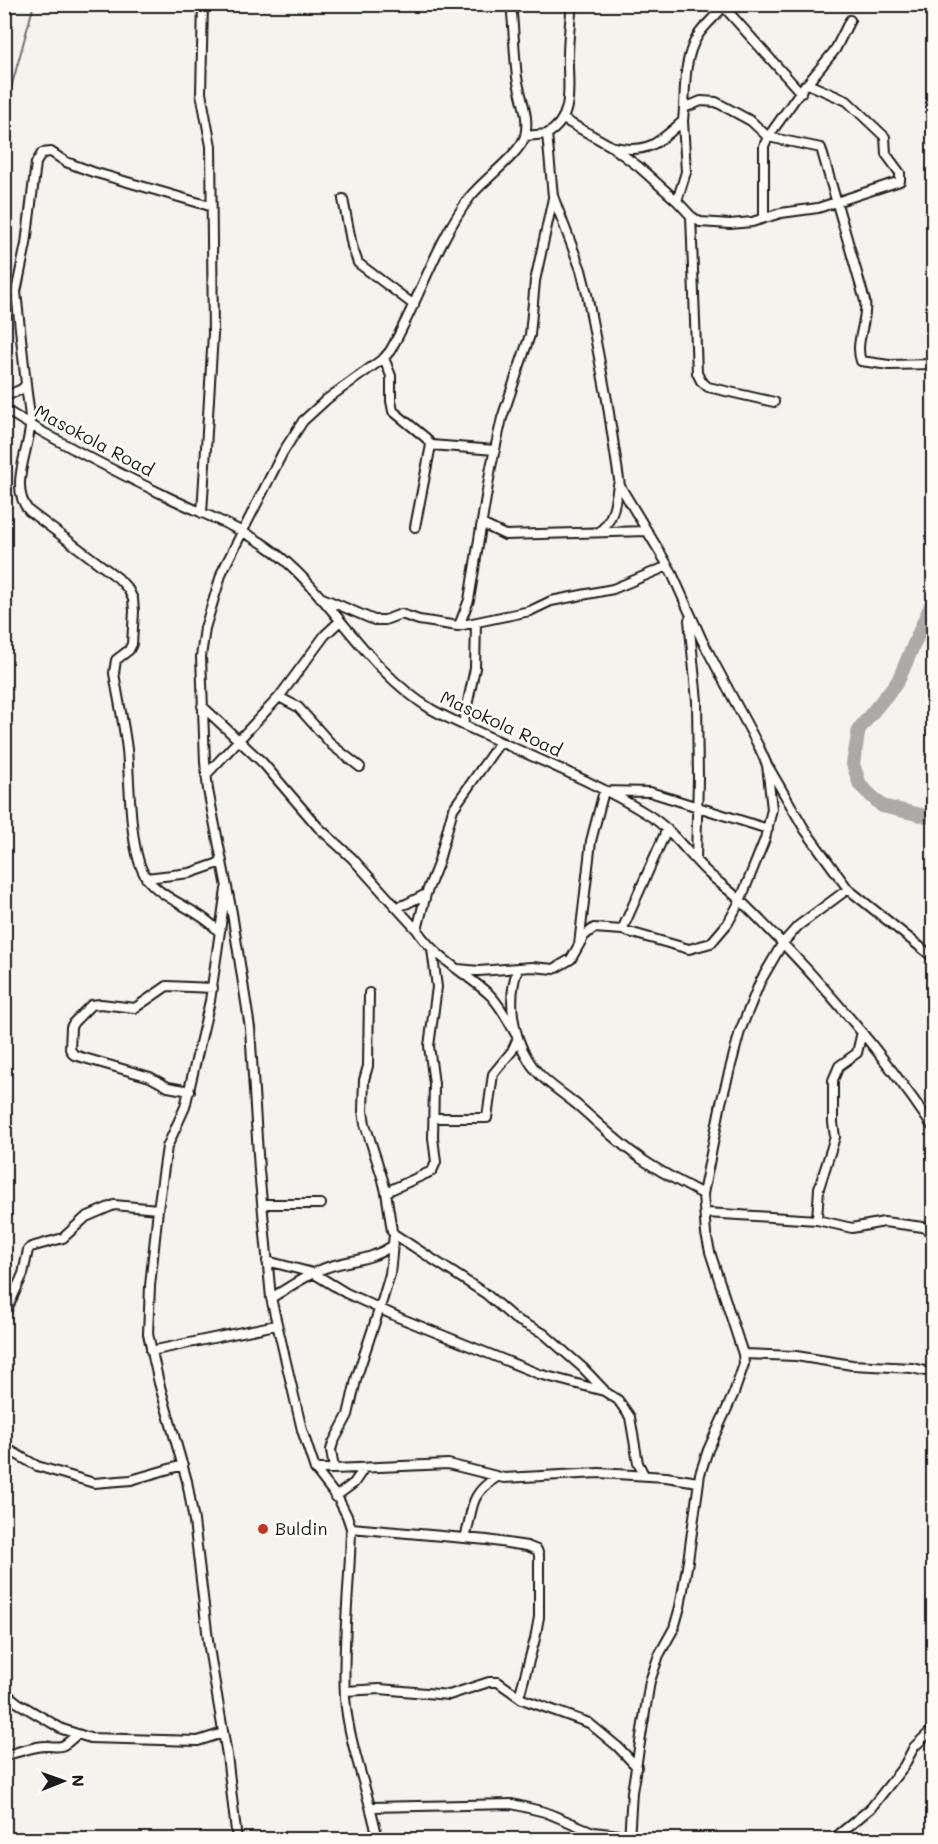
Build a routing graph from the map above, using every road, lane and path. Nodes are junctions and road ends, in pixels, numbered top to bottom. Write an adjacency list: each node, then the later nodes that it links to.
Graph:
1 (203, 4): 19 (street)
2 (511, 4): 12 (street)
3 (572, 4): 9 (street)
4 (725, 6): 7 (street); 8 (street)
5 (850, 20): 6 (street)
6 (807, 84): 7 (street); 18 (street)
7 (801, 93): 13 (street)
8 (684, 108): 10 (street); 13 (street)
9 (563, 119): 11 (street); 14 (street)
10 (683, 121): 14 (street); 17 (street)
11 (548, 134): 12 (street); 15 (street)
12 (525, 136): 22 (street)
13 (768, 137): 18 (street); 21 (street)
14 (611, 146): 17 (street)
15 (554, 196): 31 (street); 32 (street)
16 (343, 199): 22 (street)
17 (677, 201): 20 (street)
18 (836, 202): 21 (street); 24 (street)
19 (210, 206): 25 (street); 33 (street)
20 (691, 216): 21 (street); 27 (street)
21 (764, 218)
22 (414, 305): 23 (street)
23 (384, 358): 30 (street); 37 (street)
24 (933, 364)
25 (26, 384): 26 (street); 29 (street)
26 (4, 397)
27 (774, 402)
28 (4, 408): 29 (street, Masokola Road)
29 (30, 426): 33 (street, Masokola Road); 59 (street)
30 (431, 445): 31 (street); 35 (street)
31 (495, 450): 34 (street)
32 (618, 483): 36 (street); 38 (street)
33 (202, 513): 37 (street, Masokola Road)
34 (482, 524): 38 (street); 44 (street)
35 (415, 527)
36 (647, 531): 38 (street); 39 (street)
37 (243, 532): 40 (street, Masokola Road); 46 (street)
38 (599, 532)
39 (668, 566): 41 (street); 43 (street)
40 (318, 597): 42 (street, Masokola Road); 44 (street)
41 (689, 612): 50 (street); 54 (street)
42 (340, 621): 45 (street); 47 (street, Masokola Road)
43 (476, 623): 44 (street); 47 (street)
44 (458, 626)
45 (279, 697): 48 (street); 51 (street)
46 (202, 706): 48 (street); 52 (street)
47 (463, 725): 49 (street, Masokola Road)
48 (239, 742): 52 (street); 64 (street)
49 (500, 742): 53 (street, Masokola Road); 62 (street)
50 (767, 765): 56 (street); 61 (street)
51 (360, 766)
52 (207, 775): 58 (street)
53 (604, 791): 54 (street); 55 (street, Masokola Road); 69 (street)
54 (698, 809): 56 (street); 57 (street)
55 (667, 829): 57 (street, Masokola Road); 66 (street)
56 (768, 829): 63 (street)
57 (696, 861): 63 (street, Masokola Road)
58 (222, 862): 59 (street); 60 (street)
59 (146, 878): 67 (street)
60 (227, 885): 67 (street); 83 (street)
61 (848, 890): 68 (street); 71 (street)
62 (426, 894): 64 (street); 65 (street)
63 (740, 901): 66 (street); 68 (street, Masokola Road)
64 (396, 907): 65 (street)
65 (417, 930): 70 (street)
66 (622, 930): 69 (street)
67 (219, 932): 74 (street)
68 (783, 944): 76 (street, Masokola Road); 82 (street)
69 (579, 945): 73 (street)
70 (432, 949): 72 (street); 79 (street)
71 (933, 958)
72 (458, 969): 73 (street); 77 (street)
73 (518, 969): 77 (street)
74 (213, 988): 78 (street); 78 (street)
75 (369, 993): 81 (street)
76 (862, 1032): 80 (street, Masokola Road); 87 (street)
77 (518, 1038): 79 (street); 82 (street)
78 (190, 1091): 85 (street)
79 (435, 1118): 81 (street)
80 (933, 1129)
81 (386, 1192): 88 (street)
82 (703, 1194): 86 (street)
83 (262, 1204): 84 (street); 91 (street)
84 (321, 1204)
85 (158, 1209): 95 (street); 97 (street)
86 (705, 1213): 87 (street); 98 (street)
87 (817, 1220): 89 (street)
88 (394, 1234): 90 (street); 100 (street)
89 (933, 1234)
90 (392, 1246): 92 (street); 94 (street)
91 (267, 1261): 92 (street); 93 (street)
92 (313, 1273): 93 (street); 94 (street)
93 (271, 1298): 96 (street)
94 (380, 1308): 100 (street); 106 (street)
95 (4, 1316)
96 (276, 1325): 97 (street); 105 (street)
97 (151, 1351): 103 (street)
98 (743, 1354): 99 (street); 110 (street)
99 (933, 1373)
100 (604, 1391): 102 (street)
101 (4, 1447): 103 (street)
102 (637, 1458): 107 (street); 108 (street)
103 (183, 1465): 118 (street)
104 (364, 1468): 106 (street); 109 (street); 111 (street)
105 (315, 1469): 106 (street); 111 (street)
106 (334, 1469)
107 (627, 1474): 108 (street); 109 (street)
108 (644, 1475): 110 (street)
109 (497, 1477): 113 (street)
110 (698, 1482): 121 (street)
111 (335, 1497): 112 (street)
112 (351, 1528): 113 (street); 114 (street)
113 (465, 1539): 116 (street)
114 (345, 1691): 116 (street); 122 (street)
115 (4, 1692): 119 (street)
116 (519, 1697): 121 (street)
117 (933, 1728): 126 (street)
118 (223, 1733): 119 (street); 124 (street)
119 (76, 1735): 120 (street)
120 (4, 1756)
121 (637, 1767): 123 (street)
122 (371, 1807): 123 (street); 125 (street)
123 (629, 1838)
124 (237, 1839)
125 (378, 1839)
126 (832, 1839)

